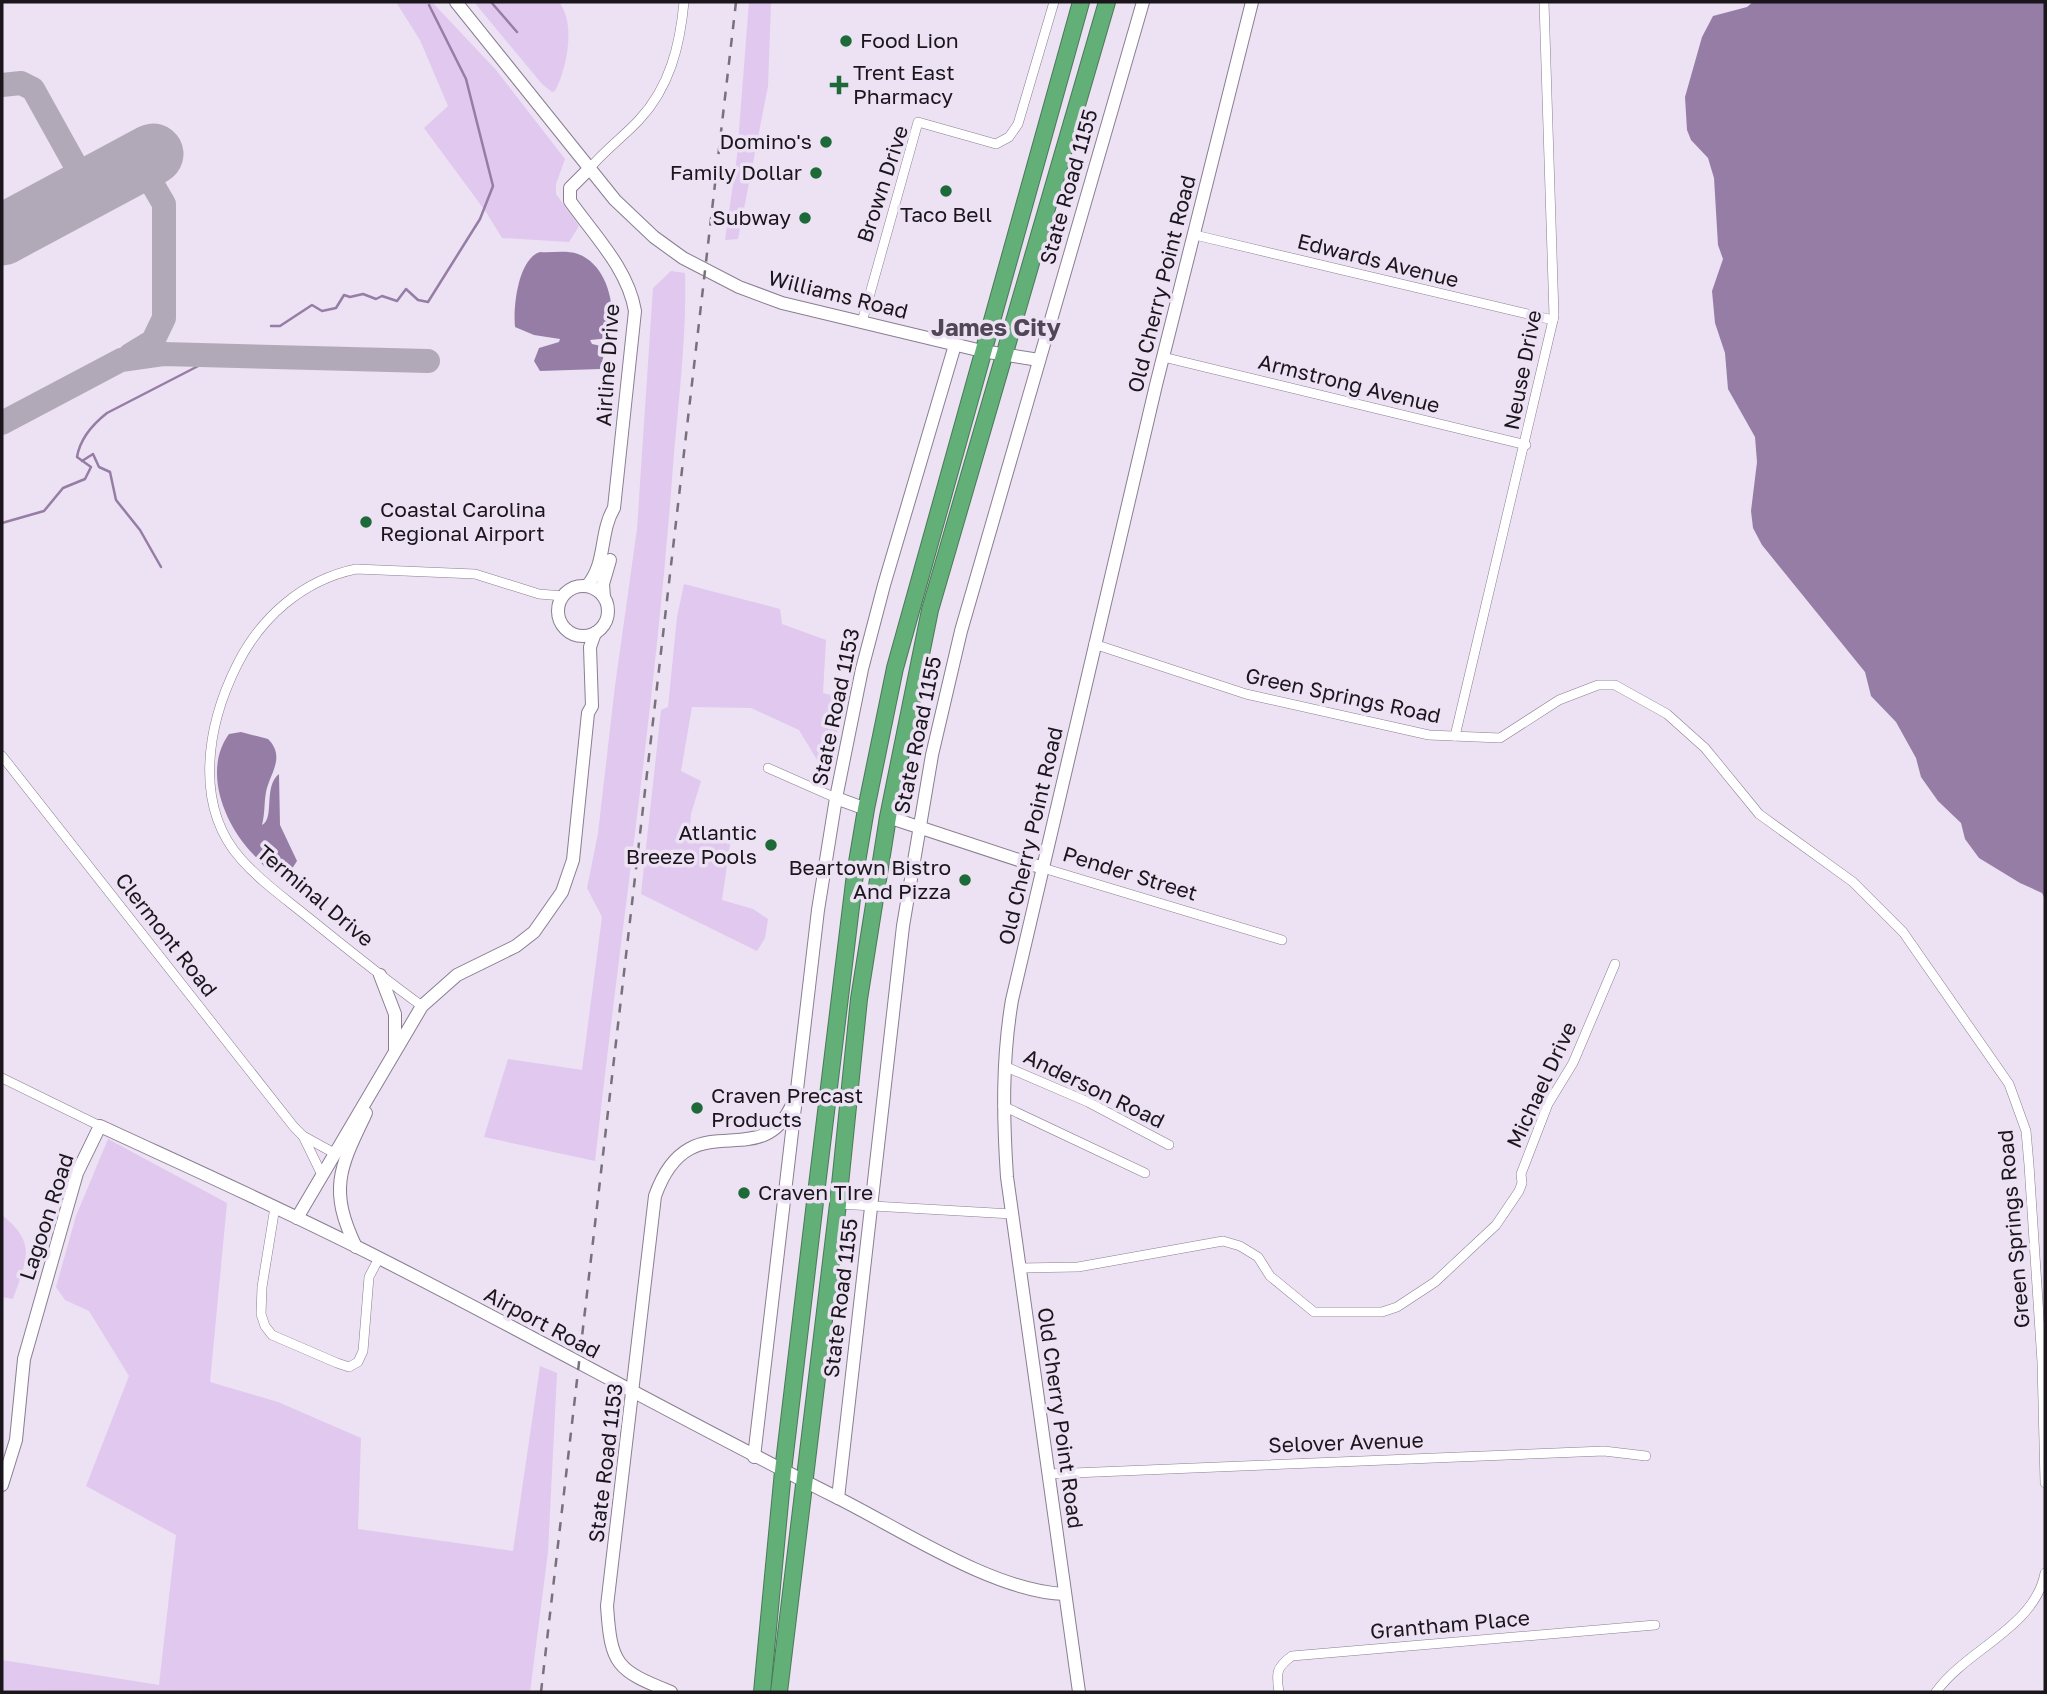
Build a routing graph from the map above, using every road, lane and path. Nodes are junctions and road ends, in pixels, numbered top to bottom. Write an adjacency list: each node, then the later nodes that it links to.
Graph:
1 (456, 2): 9 (street, Williams Road)
2 (684, 2): 9 (street)
3 (1054, 2): 12 (street, Brown Drive)
4 (1081, 2): 14 (highway)
5 (1107, 2): 15 (highway)
6 (1143, 2): 17 (street, State Road 1155)
7 (1252, 2): 10 (street, Old Cherry Point Road)
8 (1544, 2): 11 (street, Neuse Drive)
9 (589, 169): 12 (street, Williams Road); 19 (street, Airline Drive)
10 (1195, 235): 11 (street, Edwards Avenue); 16 (street, Old Cherry Point Road)
11 (1553, 320): 18 (street, Neuse Drive)
12 (862, 322): 13 (street, Williams Road)
13 (955, 345): 14 (street, Williams Road); 30 (street, State Road 1153)
14 (982, 351): 15 (street, Williams Road); 31 (highway)
15 (1004, 355): 17 (street, Williams Road); 32 (highway)
16 (1163, 357): 18 (street, Armstrong Avenue); 25 (street, Old Cherry Point Road)
17 (1039, 360): 33 (street, State Road 1155)
18 (1525, 445): 27 (street, Neuse Drive)
19 (614, 508): 20 (street); 22 (street)
20 (587, 586): 21 (street); 22 (street)
21 (563, 596): 24 (street); 37 (street, Terminal Drive)
22 (604, 597): 23 (street)
23 (595, 634): 24 (street); 26 (street)
24 (575, 635): 26 (street)
25 (1094, 644): 27 (street, Green Springs Road); 34 (street, Old Cherry Point Road)
26 (588, 713): 38 (street)
27 (1455, 736): 65 (street, Green Springs Road)
28 (2, 756): 46 (street, Clermont Road)
29 (768, 768): 30 (street)
30 (836, 798): 31 (street); 42 (street, State Road 1153)
31 (866, 809): 62 (highway)
32 (888, 817): 33 (street, Pender Street); 51 (highway)
33 (918, 828): 34 (street, Pender Street); 52 (street, State Road 1155)
34 (1043, 868): 35 (street, Pender Street); 40 (street, Old Cherry Point Road)
35 (1282, 940)
36 (1615, 964): 58 (street, Michael Drive)
37 (380, 975): 38 (street, Terminal Drive); 39 (street)
38 (422, 1006): 39 (street)
39 (395, 1049): 43 (street)
40 (1004, 1066): 44 (street, Old Cherry Point Road); 47 (street, Anderson Road)
41 (2, 1078): 45 (street, Airport Road)
42 (798, 1086): 59 (street, State Road 1153); 61 (street, State Road 1153)
43 (371, 1091): 48 (street); 56 (street)
44 (1003, 1106): 49 (street); 54 (street, Old Cherry Point Road)
45 (100, 1126): 53 (street, Airport Road); 66 (street, Lagoon Road)
46 (303, 1136): 48 (street, Clermont Road); 50 (street, Clermont Road)
47 (1169, 1145)
48 (334, 1153): 50 (street)
49 (1145, 1173)
50 (322, 1175): 55 (street)
51 (838, 1203): 52 (street); 64 (highway)
52 (871, 1205): 54 (street); 67 (street, State Road 1155)
53 (275, 1207): 55 (street, Airport Road); 57 (street)
54 (1012, 1214): 58 (street, Old Cherry Point Road)
55 (298, 1218): 56 (street, Airport Road)
56 (356, 1247): 57 (street, Airport Road)
57 (379, 1258): 59 (street, Airport Road)
58 (1020, 1268): 63 (street, Old Cherry Point Road)
59 (633, 1393): 61 (street, Airport Road); 71 (street, State Road 1153)
60 (1646, 1456): 63 (street, Selover Avenue)
61 (754, 1457): 62 (street, Airport Road)
62 (783, 1471): 64 (street, Airport Road); 72 (highway)
63 (1049, 1474): 69 (street, Old Cherry Point Road)
64 (806, 1482): 67 (street, Airport Road); 73 (highway)
65 (2045, 1483)
66 (2, 1485)
67 (838, 1498): 69 (street, Airport Road)
68 (2045, 1573): 76 (street)
69 (1065, 1594): 74 (street, Old Cherry Point Road)
70 (1655, 1625): 75 (street, Grantham Place)
71 (671, 1692)
72 (762, 1692)
73 (779, 1692)
74 (1079, 1692)
75 (1279, 1692)
76 (1936, 1692)

